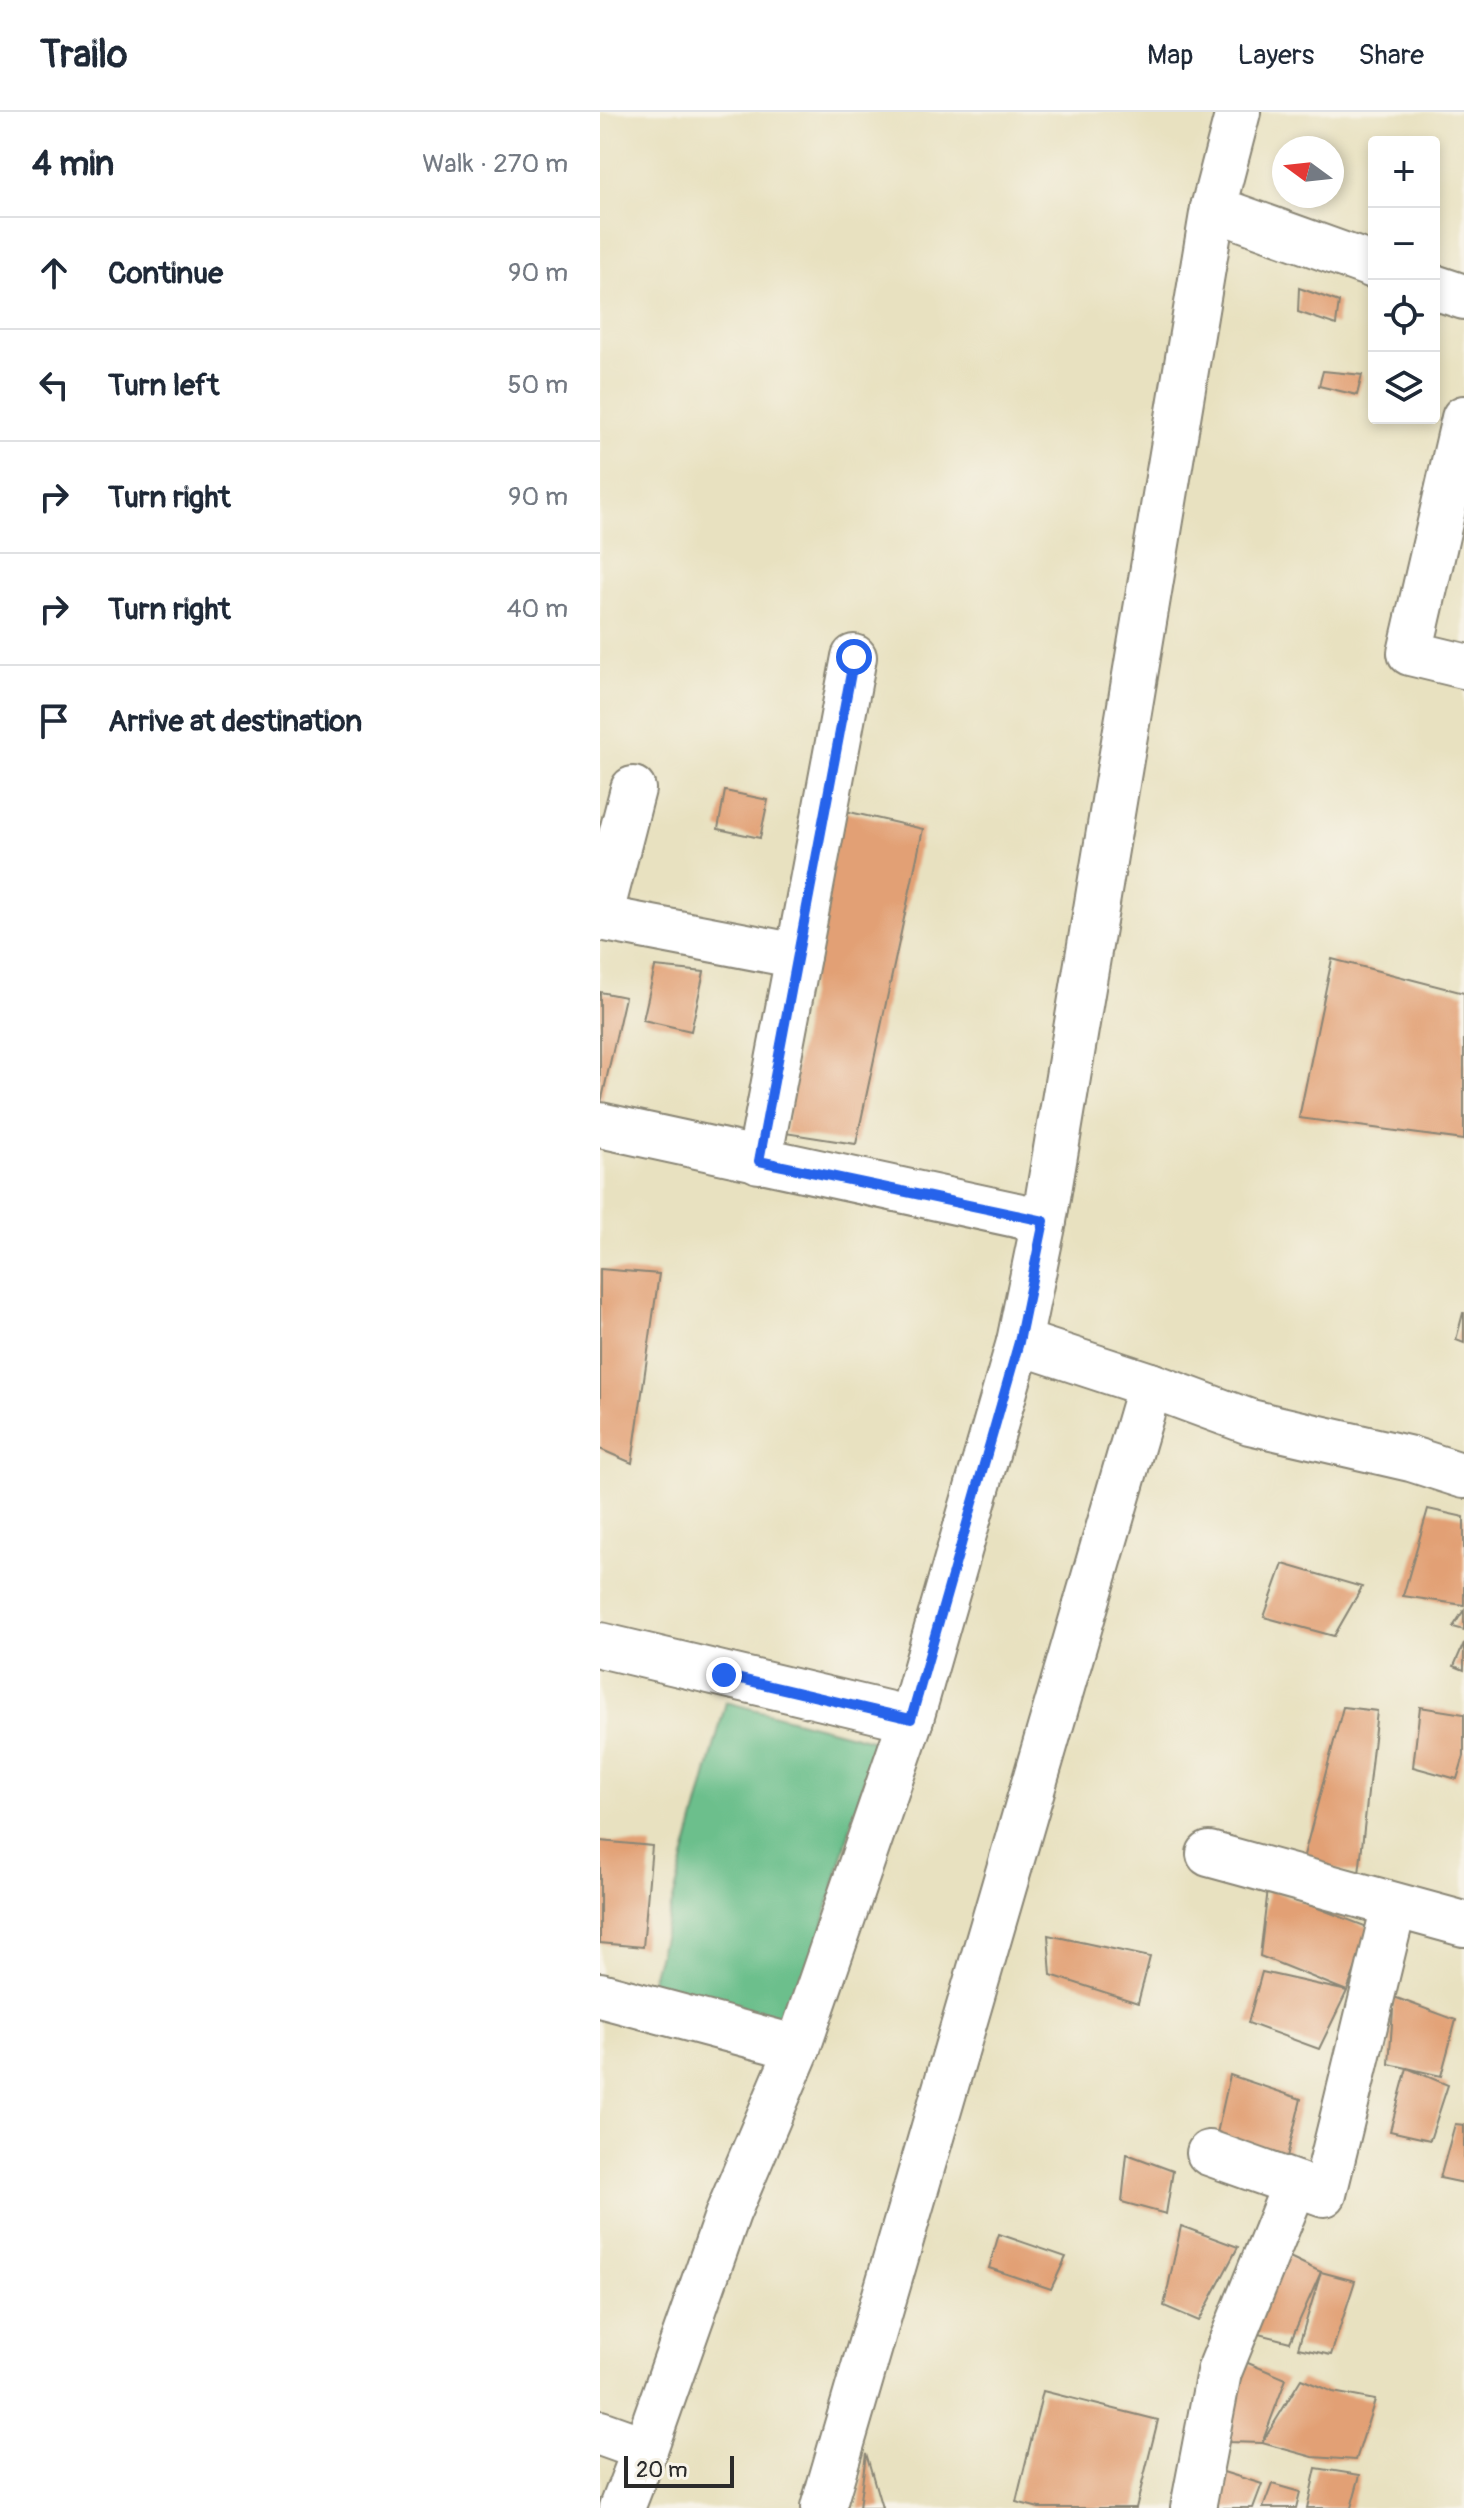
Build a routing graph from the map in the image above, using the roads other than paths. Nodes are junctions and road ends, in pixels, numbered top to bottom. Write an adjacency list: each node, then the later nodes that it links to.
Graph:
1 (1238, 112): 2 (street)
2 (1213, 208): 3 (street); 14 (street)
3 (1368, 264)
4 (1440, 289): 5 (street)
5 (1464, 297)
6 (1464, 418): 8 (street)
7 (854, 657): 11 (street)
8 (1464, 666)
9 (633, 789): 10 (street)
10 (600, 918): 11 (street)
11 (798, 956): 13 (street)
12 (600, 1125): 13 (street)
13 (759, 1161): 14 (street)
14 (1044, 1221): 15 (street)
15 (1019, 1342): 16 (street); 19 (street)
16 (1150, 1385): 17 (street); 30 (street)
17 (1464, 1476)
18 (600, 1645): 19 (street)
19 (911, 1719): 24 (street)
20 (1209, 1854): 21 (street)
21 (1394, 1906): 22 (street); 26 (street)
22 (1464, 1924)
23 (600, 1995): 24 (street)
24 (798, 2048): 28 (street)
25 (1209, 2153): 26 (street)
26 (1295, 2184): 31 (street)
27 (600, 2433): 28 (street)
28 (645, 2449): 29 (street)
29 (622, 2508)
30 (823, 2508)
31 (1193, 2508)

